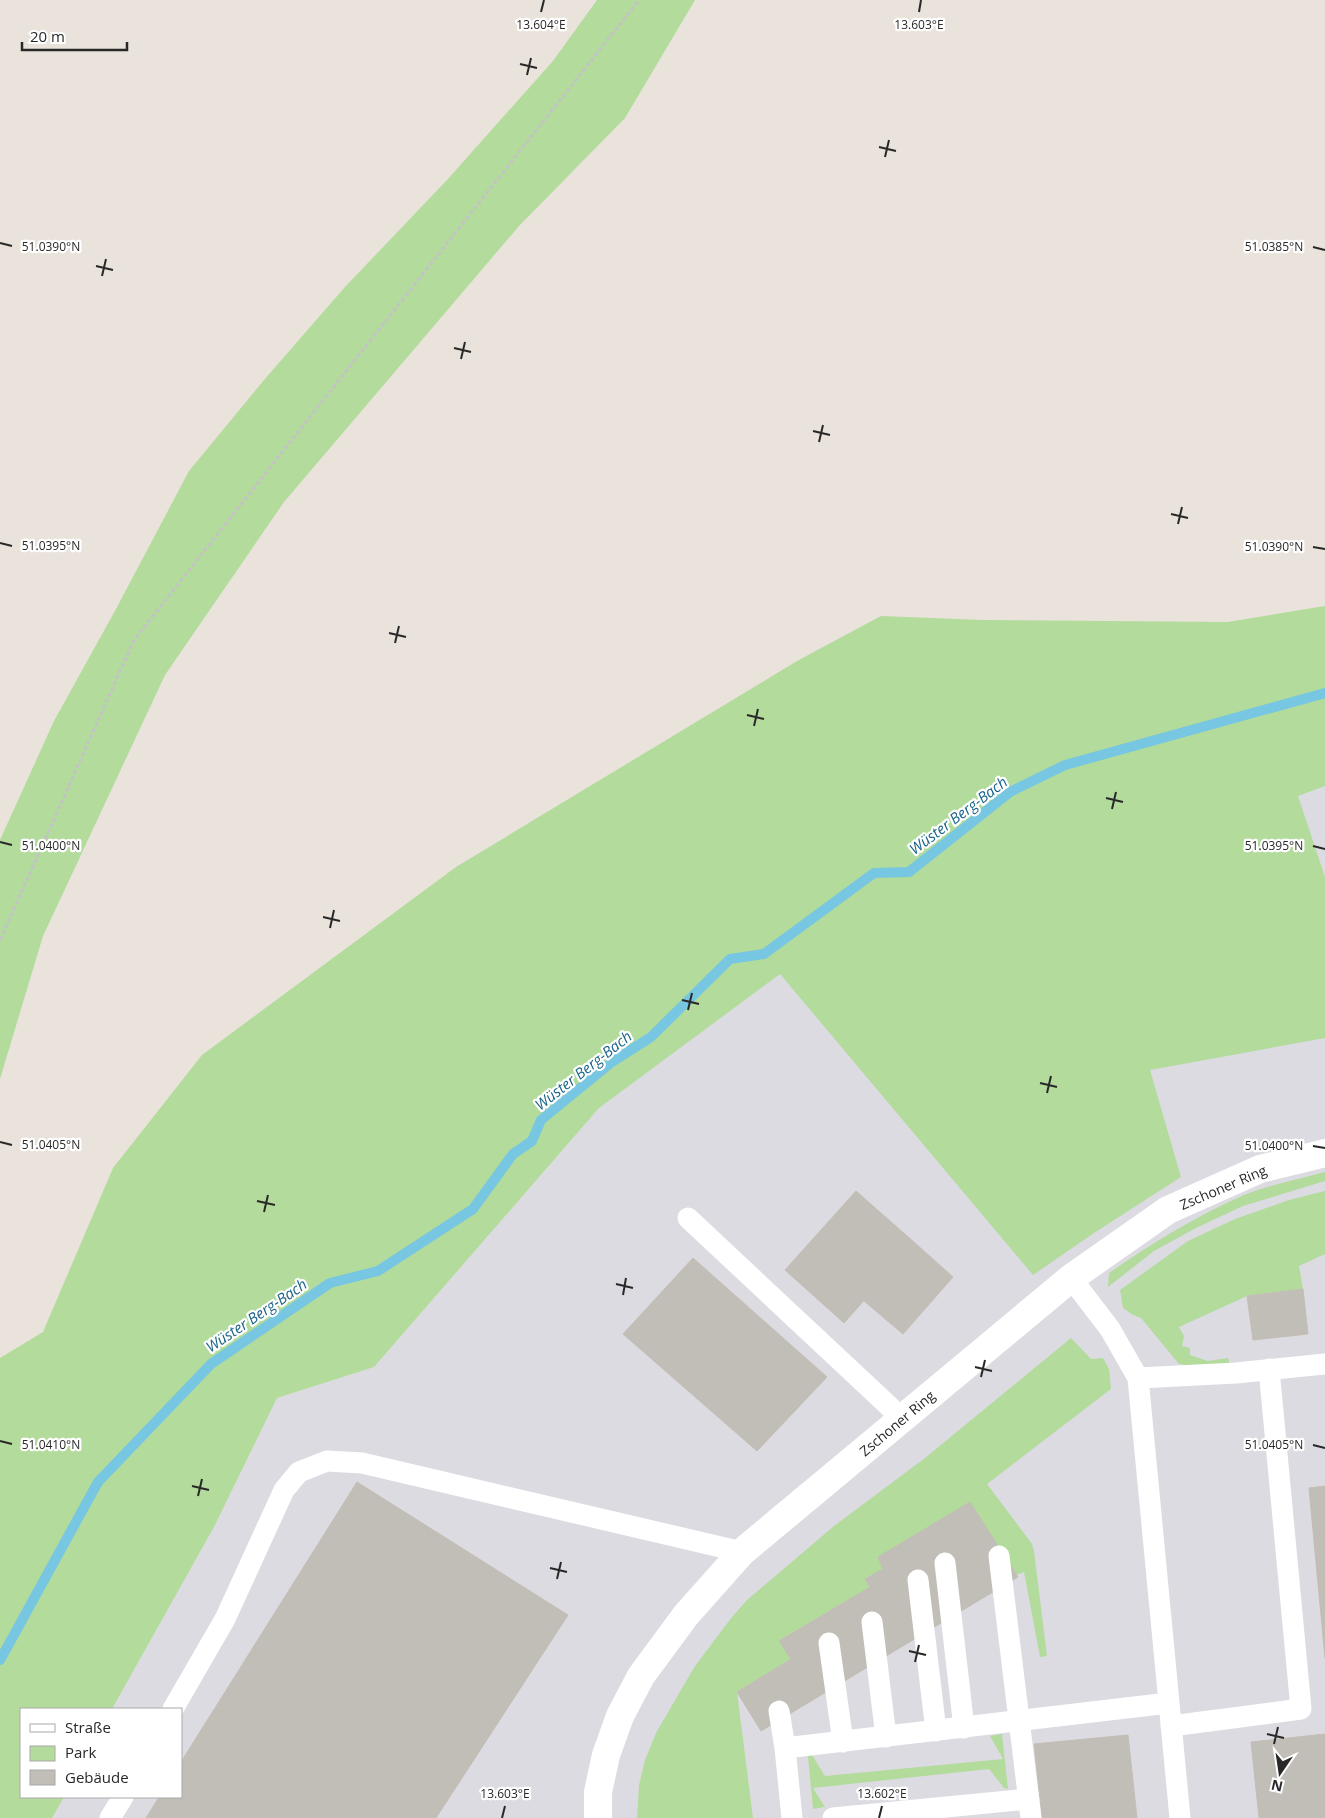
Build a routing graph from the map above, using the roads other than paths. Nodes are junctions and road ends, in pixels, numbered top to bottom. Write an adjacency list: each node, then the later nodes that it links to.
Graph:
1 (1325, 1153): 3 (street, Zschoner Ring)
2 (688, 1218): 7 (lane)
3 (1071, 1278): 6 (lane); 7 (street, Zschoner Ring)
4 (1325, 1364): 5 (lane)
5 (1268, 1369): 6 (lane); 18 (lane)
6 (1138, 1378): 14 (lane)
7 (901, 1421): 8 (street, Zschoner Ring)
8 (742, 1552): 15 (lane); 27 (street, Zschoner Ring)
9 (999, 1556): 17 (lane)
10 (946, 1563): 19 (lane)
11 (918, 1580): 20 (lane)
12 (872, 1622): 21 (lane)
13 (830, 1643): 22 (lane)
14 (1169, 1704): 17 (lane); 18 (lane)
15 (174, 1708)
16 (779, 1711): 23 (lane)
17 (1020, 1721): 19 (lane); 25 (lane)
18 (1171, 1726): 30 (lane)
19 (964, 1728): 20 (lane)
20 (936, 1731): 21 (lane)
21 (886, 1737): 22 (lane)
22 (842, 1742): 23 (lane)
23 (785, 1748): 28 (lane)
24 (122, 1798): 26 (lane)
25 (1030, 1808): 29 (lane)
26 (110, 1818)
27 (598, 1818)
28 (792, 1818)
29 (833, 1818)
30 (1180, 1818)

